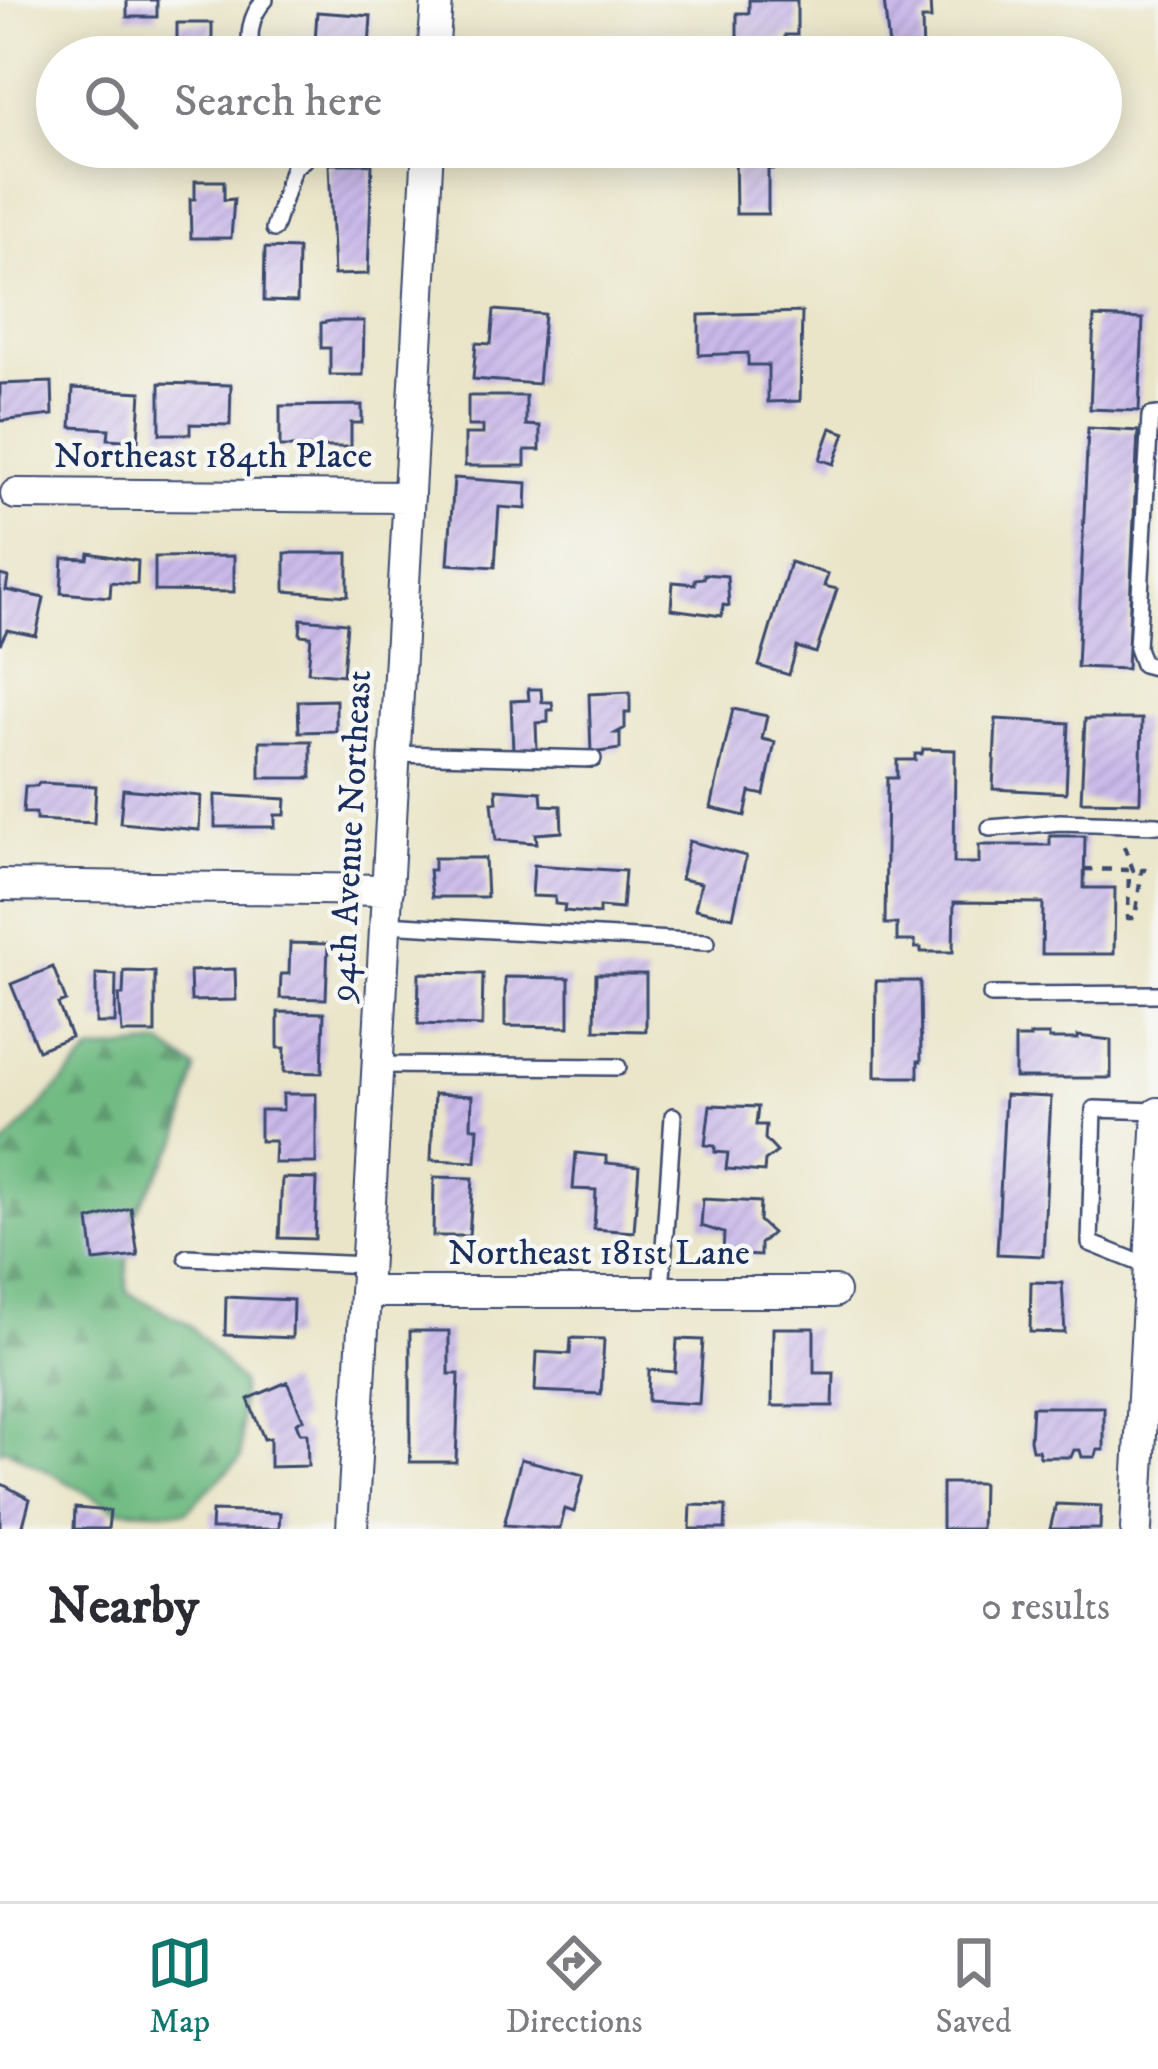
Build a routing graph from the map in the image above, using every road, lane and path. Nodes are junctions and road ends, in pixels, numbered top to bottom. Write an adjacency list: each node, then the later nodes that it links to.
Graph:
1 (265, 0): 3 (lane)
2 (436, 0): 4 (street)
3 (249, 36)
4 (435, 36)
5 (293, 168): 7 (lane)
6 (427, 168): 10 (street, 94th Avenue Northeast)
7 (274, 230)
8 (1154, 416): 11 (lane)
9 (16, 494): 10 (street, Northeast 184th Place)
10 (409, 496): 12 (street, 94th Avenue Northeast)
11 (1158, 668)
12 (395, 754): 13 (lane); 21 (street, 94th Avenue Northeast)
13 (593, 759)
14 (1158, 825): 15 (lane)
15 (990, 828)
16 (1119, 838): 18 (path)
17 (1084, 869): 18 (path)
18 (1129, 870): 19 (path)
19 (1148, 870)
20 (0, 885): 21 (street)
21 (388, 890): 22 (street, 94th Avenue Northeast)
22 (386, 924): 23 (lane); 26 (street, 94th Avenue Northeast)
23 (707, 942)
24 (1158, 994): 25 (lane)
25 (991, 995)
26 (378, 1065): 27 (lane); 33 (street, 94th Avenue Northeast)
27 (618, 1067)
28 (1158, 1112): 30 (street); 32 (lane)
29 (673, 1116): 34 (lane)
30 (1156, 1178): 32 (street)
31 (187, 1257): 33 (lane)
32 (1150, 1267): 37 (street)
33 (366, 1278): 34 (street, Northeast 181st Lane); 36 (street, 94th Avenue Northeast)
34 (661, 1292): 35 (street, Northeast 181st Lane)
35 (834, 1292)
36 (352, 1529)
37 (1136, 1529)

